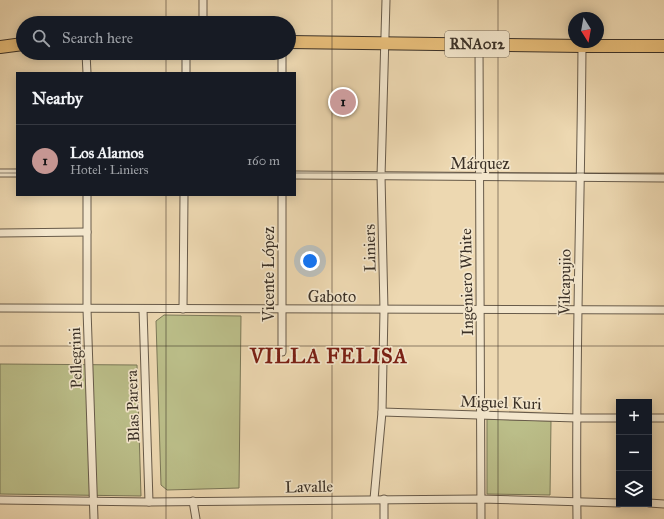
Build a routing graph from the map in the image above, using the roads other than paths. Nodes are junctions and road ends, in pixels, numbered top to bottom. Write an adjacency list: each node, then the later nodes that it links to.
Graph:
1 (203, 0): 3 (street)
2 (386, 0): 7 (street, Liniers)
3 (203, 16)
4 (0, 42): 6 (main road)
5 (296, 42): 7 (main road, RNA012)
6 (16, 43)
7 (385, 43): 9 (main road, RNA012); 24 (street, Liniers)
8 (16, 44): 13 (main road)
9 (479, 44): 10 (main road, RNA012); 25 (street, Ingeniero White)
10 (568, 46)
11 (604, 46): 12 (main road, RNA012)
12 (664, 46)
13 (0, 47)
14 (582, 48): 26 (street, Vilcapujio)
15 (86, 60): 18 (street)
16 (186, 60): 19 (street)
17 (282, 60): 20 (street)
18 (86, 72)
19 (186, 72)
20 (282, 72)
21 (0, 173): 22 (street)
22 (16, 173)
23 (296, 176): 24 (street, Márquez)
24 (381, 176): 25 (street, Márquez); 38 (street, Liniers)
25 (479, 177): 26 (street, Márquez); 39 (street, Ingeniero White)
26 (581, 177): 27 (street, Márquez); 40 (street, Vilcapujio)
27 (664, 178)
28 (87, 196): 31 (street, Pellegrini)
29 (184, 196): 36 (street)
30 (282, 196): 37 (street, Vicente López)
31 (87, 232): 32 (street); 34 (street, Pellegrini)
32 (0, 233)
33 (0, 308): 34 (street, Gaboto)
34 (87, 309): 35 (street, Gaboto); 54 (street, Pellegrini)
35 (143, 309): 36 (street, Gaboto); 55 (street, Blas Parera)
36 (183, 309): 37 (street, Gaboto)
37 (282, 309): 38 (street, Gaboto); 42 (street, Vicente López)
38 (384, 310): 39 (street, Gaboto); 43 (street, Liniers)
39 (481, 310): 40 (street, Gaboto); 44 (street, Ingeniero White)
40 (578, 310): 41 (street, Gaboto); 45 (street, Vilcapujio)
41 (664, 310)
42 (282, 352)
43 (382, 412): 44 (street, Miguel Kuri); 49 (street, Liniers)
44 (480, 415): 45 (street, Miguel Kuri); 51 (street, Ingeniero White)
45 (577, 418): 46 (street, Miguel Kuri); 56 (street, Vilcapujio)
46 (616, 418)
47 (652, 418): 48 (street)
48 (664, 418)
49 (374, 499): 50 (street, Lavalle); 53 (street, Lavalle)
50 (384, 499): 51 (street, Lavalle); 62 (street)
51 (480, 499): 56 (street, Lavalle); 63 (street, Ingeniero White)
52 (0, 500): 54 (street, Lavalle)
53 (193, 501): 55 (street, Lavalle); 61 (street)
54 (94, 502): 55 (street, Lavalle); 60 (street, Pellegrini)
55 (149, 502)
56 (577, 502): 57 (street, Lavalle); 64 (street, Vilcapujio)
57 (616, 503)
58 (652, 503): 59 (street)
59 (664, 504)
60 (94, 519)
61 (196, 519)
62 (384, 519)
63 (481, 519)
64 (577, 519)

